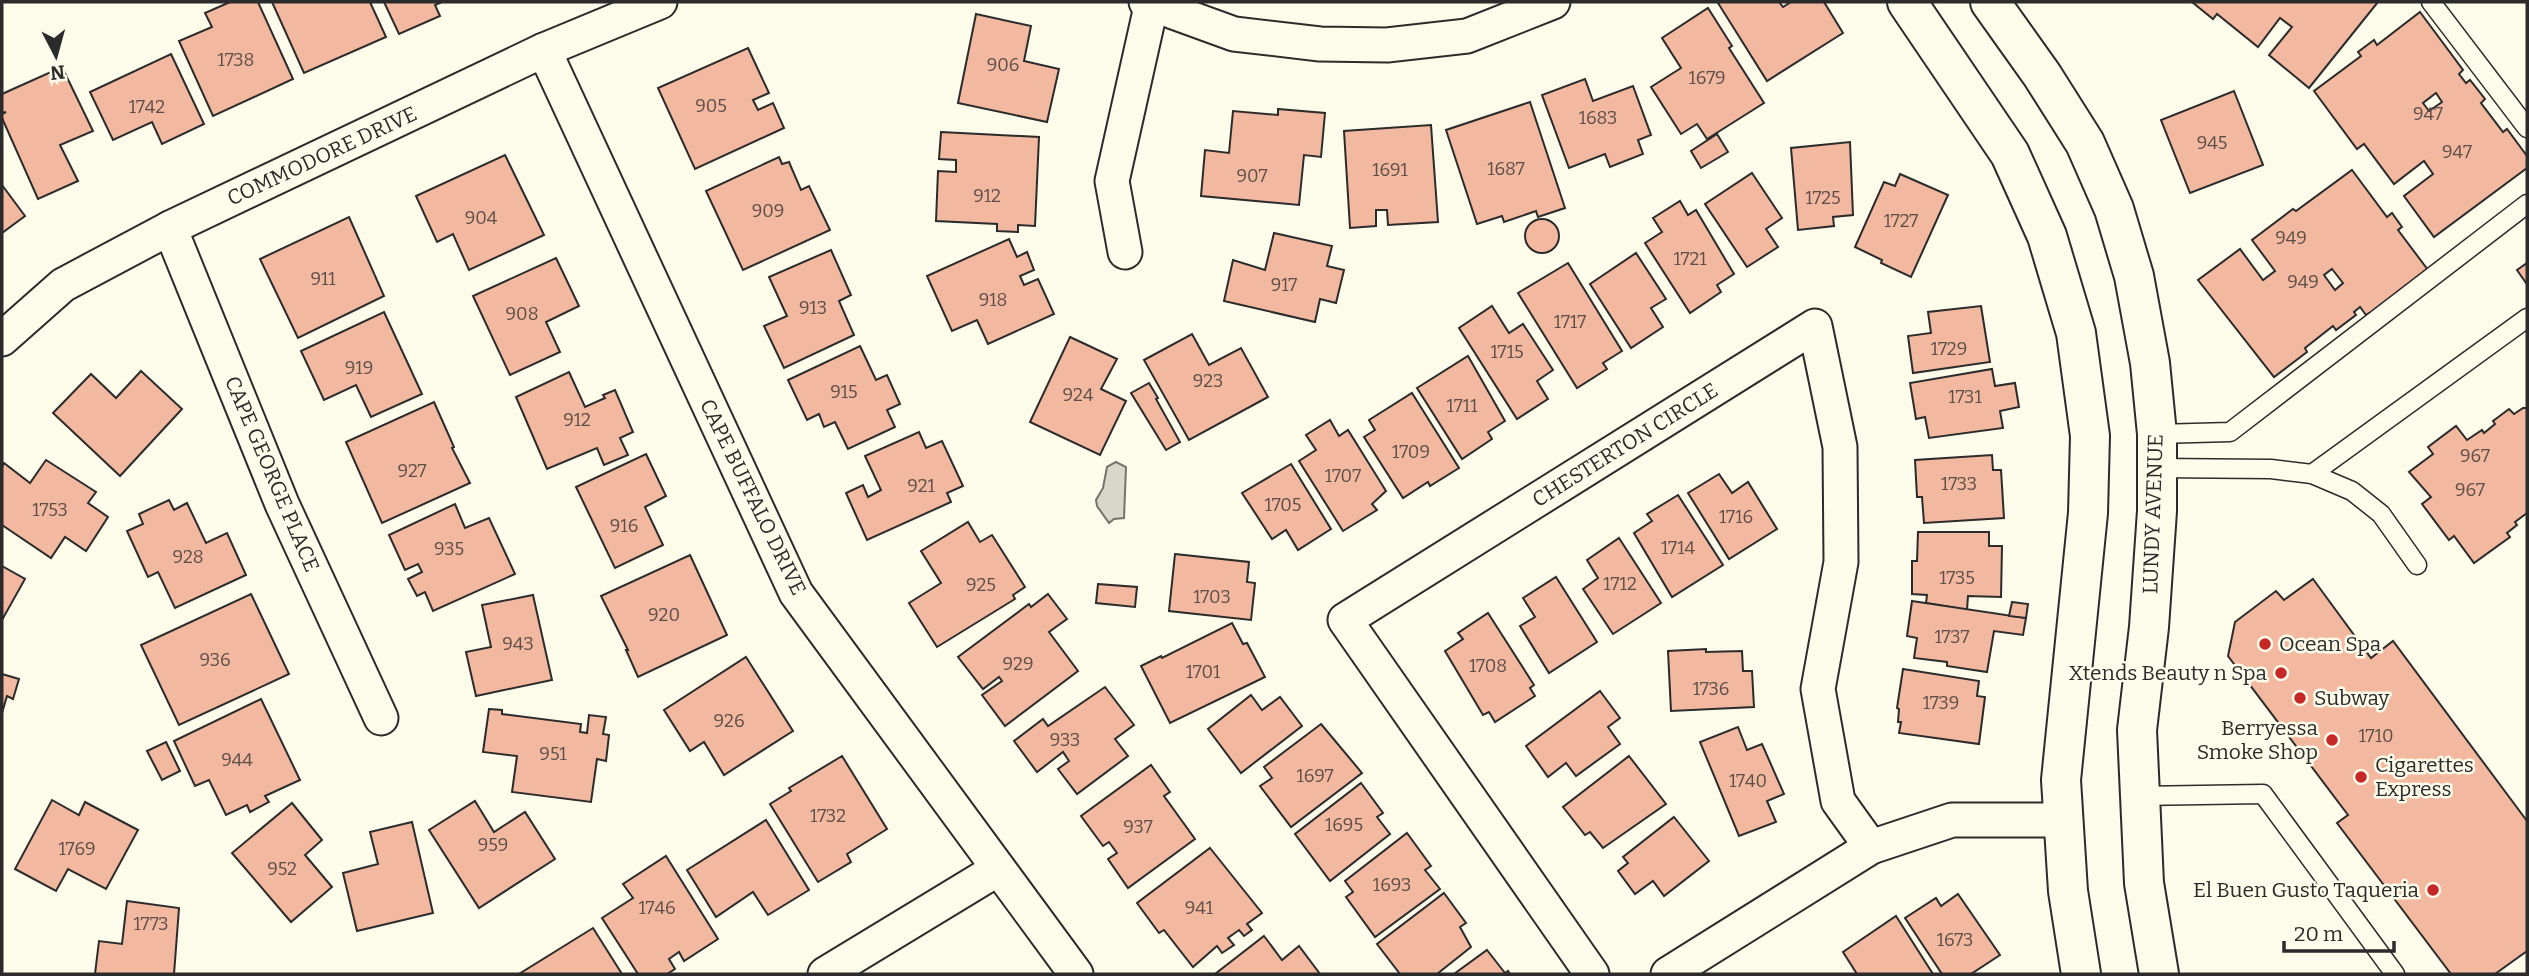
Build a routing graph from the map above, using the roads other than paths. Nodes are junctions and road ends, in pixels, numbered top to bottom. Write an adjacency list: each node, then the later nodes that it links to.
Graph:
1 (660, 2): 7 (street, COMMODORE DRIVE)
2 (1150, 2): 3 (street); 11 (street)
3 (1553, 2)
4 (1907, 2): 19 (main road)
5 (1990, 2): 14 (main road, LUNDY AVENUE)
6 (2431, 2): 8 (lane)
7 (544, 50): 10 (street, COMMODORE DRIVE); 21 (street, CAPE BUFFALO DRIVE)
8 (2527, 128)
9 (2527, 204): 14 (lane)
10 (170, 228): 13 (street, COMMODORE DRIVE); 17 (street, CAPE GEORGE PLACE)
11 (1125, 252)
12 (2527, 318): 15 (lane)
13 (2, 339)
14 (2157, 451): 15 (lane); 18 (main road, LUNDY AVENUE)
15 (2312, 474): 16 (lane)
16 (2417, 565)
17 (381, 718)
18 (2138, 796): 27 (main road, LUNDY AVENUE); 28 (lane)
19 (2063, 820): 20 (street); 26 (main road)
20 (1871, 847): 24 (street, CHESTERTON CIRCLE); 25 (street)
21 (998, 869): 22 (street); 23 (street, CAPE BUFFALO DRIVE)
22 (825, 974)
23 (1076, 974)
24 (1592, 974)
25 (1668, 974)
26 (2081, 974)
27 (2159, 974)
28 (2395, 974)

